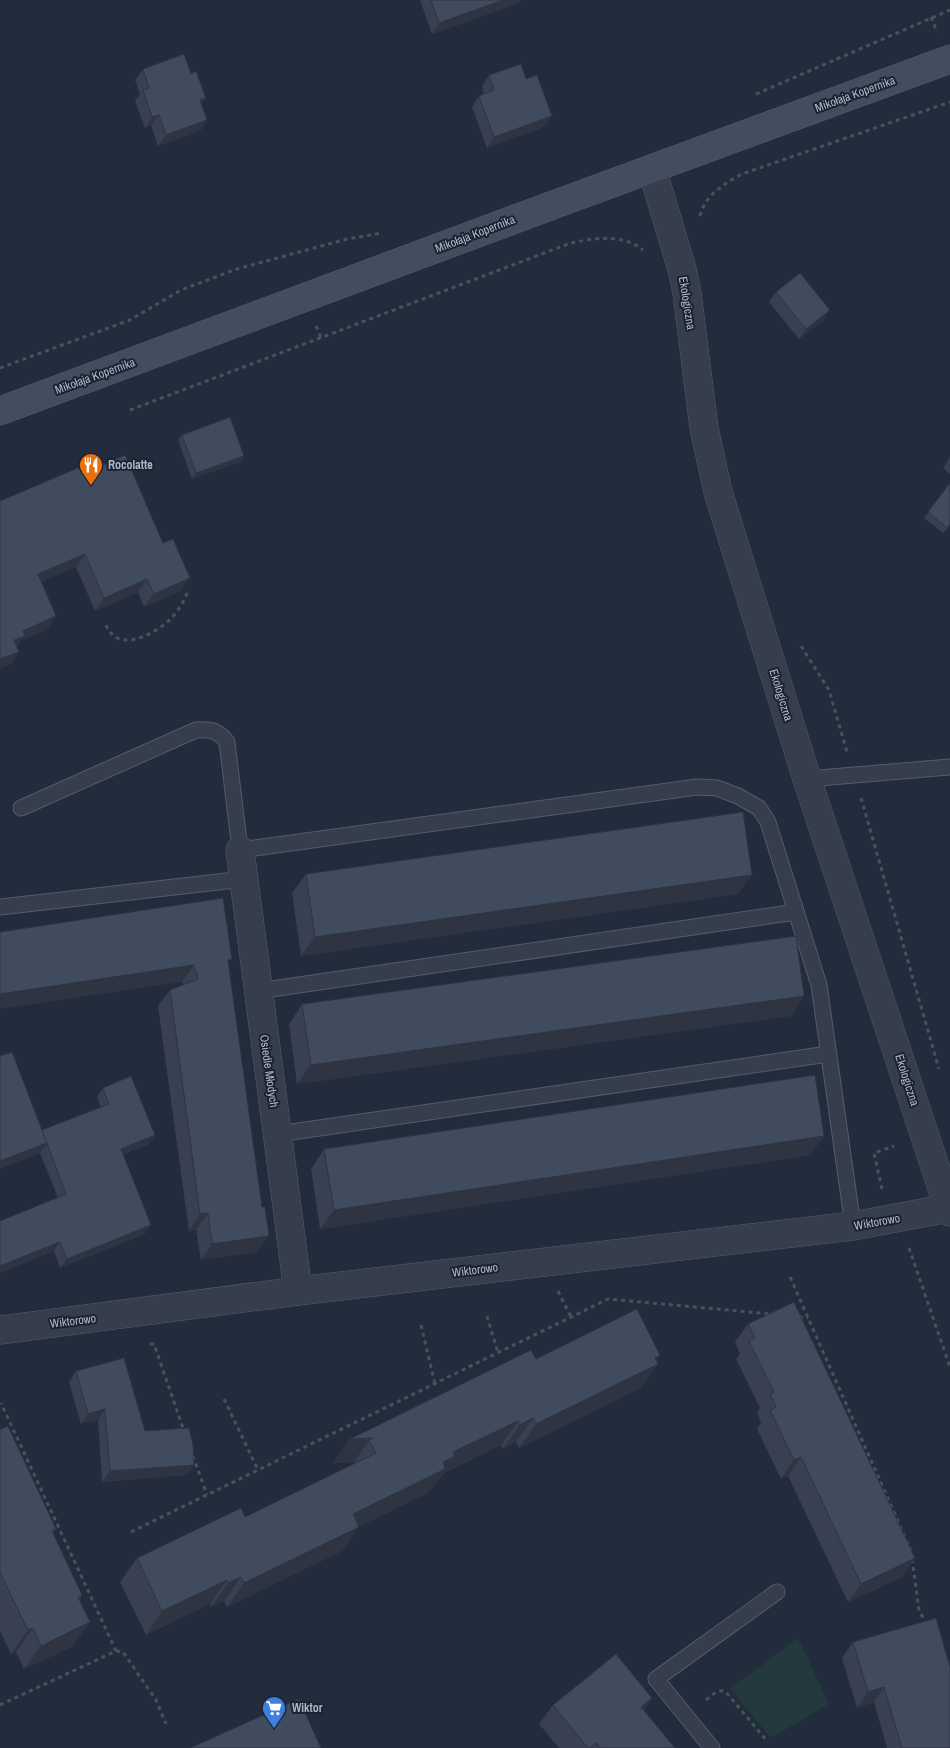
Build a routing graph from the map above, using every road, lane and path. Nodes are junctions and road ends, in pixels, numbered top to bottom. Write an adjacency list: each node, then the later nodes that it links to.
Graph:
1 (950, 10): 3 (path)
2 (950, 59): 5 (main road, Mikołaja Kopernika)
3 (748, 97)
4 (950, 102): 6 (path)
5 (652, 169): 11 (main road, Mikołaja Kopernika); 17 (street, Ekologiczna)
6 (699, 222)
7 (386, 232): 9 (path)
8 (648, 254): 10 (path)
9 (0, 368)
10 (130, 410)
11 (0, 411)
12 (189, 588): 13 (path)
13 (106, 625)
14 (799, 643): 16 (path)
15 (950, 767): 16 (lane)
16 (854, 775): 17 (lane); 25 (path)
17 (807, 779): 28 (street, Ekologiczna)
18 (21, 808): 19 (lane)
19 (240, 850): 20 (street, Osiedle Młodych); 22 (lane)
20 (244, 879): 21 (lane); 23 (street, Osiedle Młodych)
21 (0, 907)
22 (796, 912): 23 (lane); 24 (lane)
23 (258, 991): 26 (street, Osiedle Młodych)
24 (828, 1054): 26 (lane); 30 (lane)
25 (939, 1070)
26 (278, 1134): 32 (street, Osiedle Młodych)
27 (900, 1143): 29 (path)
28 (950, 1210): 29 (street, Wiktorowo)
29 (888, 1220): 30 (street, Wiktorowo); 41 (path)
30 (853, 1226): 32 (street, Wiktorowo)
31 (790, 1277): 36 (path)
32 (298, 1291): 38 (street, Wiktorowo)
33 (780, 1315): 40 (path)
34 (487, 1316): 40 (path)
35 (799, 1317): 36 (path)
36 (808, 1318): 51 (path)
37 (421, 1325): 42 (path)
38 (0, 1330)
39 (144, 1345): 45 (path)
40 (498, 1353): 42 (path)
41 (950, 1367)
42 (434, 1384): 47 (path)
43 (224, 1399): 47 (path)
44 (1, 1403): 52 (path)
45 (185, 1433)
46 (191, 1451): 48 (path)
47 (258, 1470): 48 (path)
48 (207, 1495): 49 (path)
49 (131, 1532)
50 (777, 1592): 54 (lane)
51 (928, 1629)
52 (116, 1651): 53 (path); 55 (path)
53 (0, 1705)
54 (687, 1717): 56 (path); 57 (lane)
55 (166, 1724)
56 (768, 1741)
57 (707, 1746)

